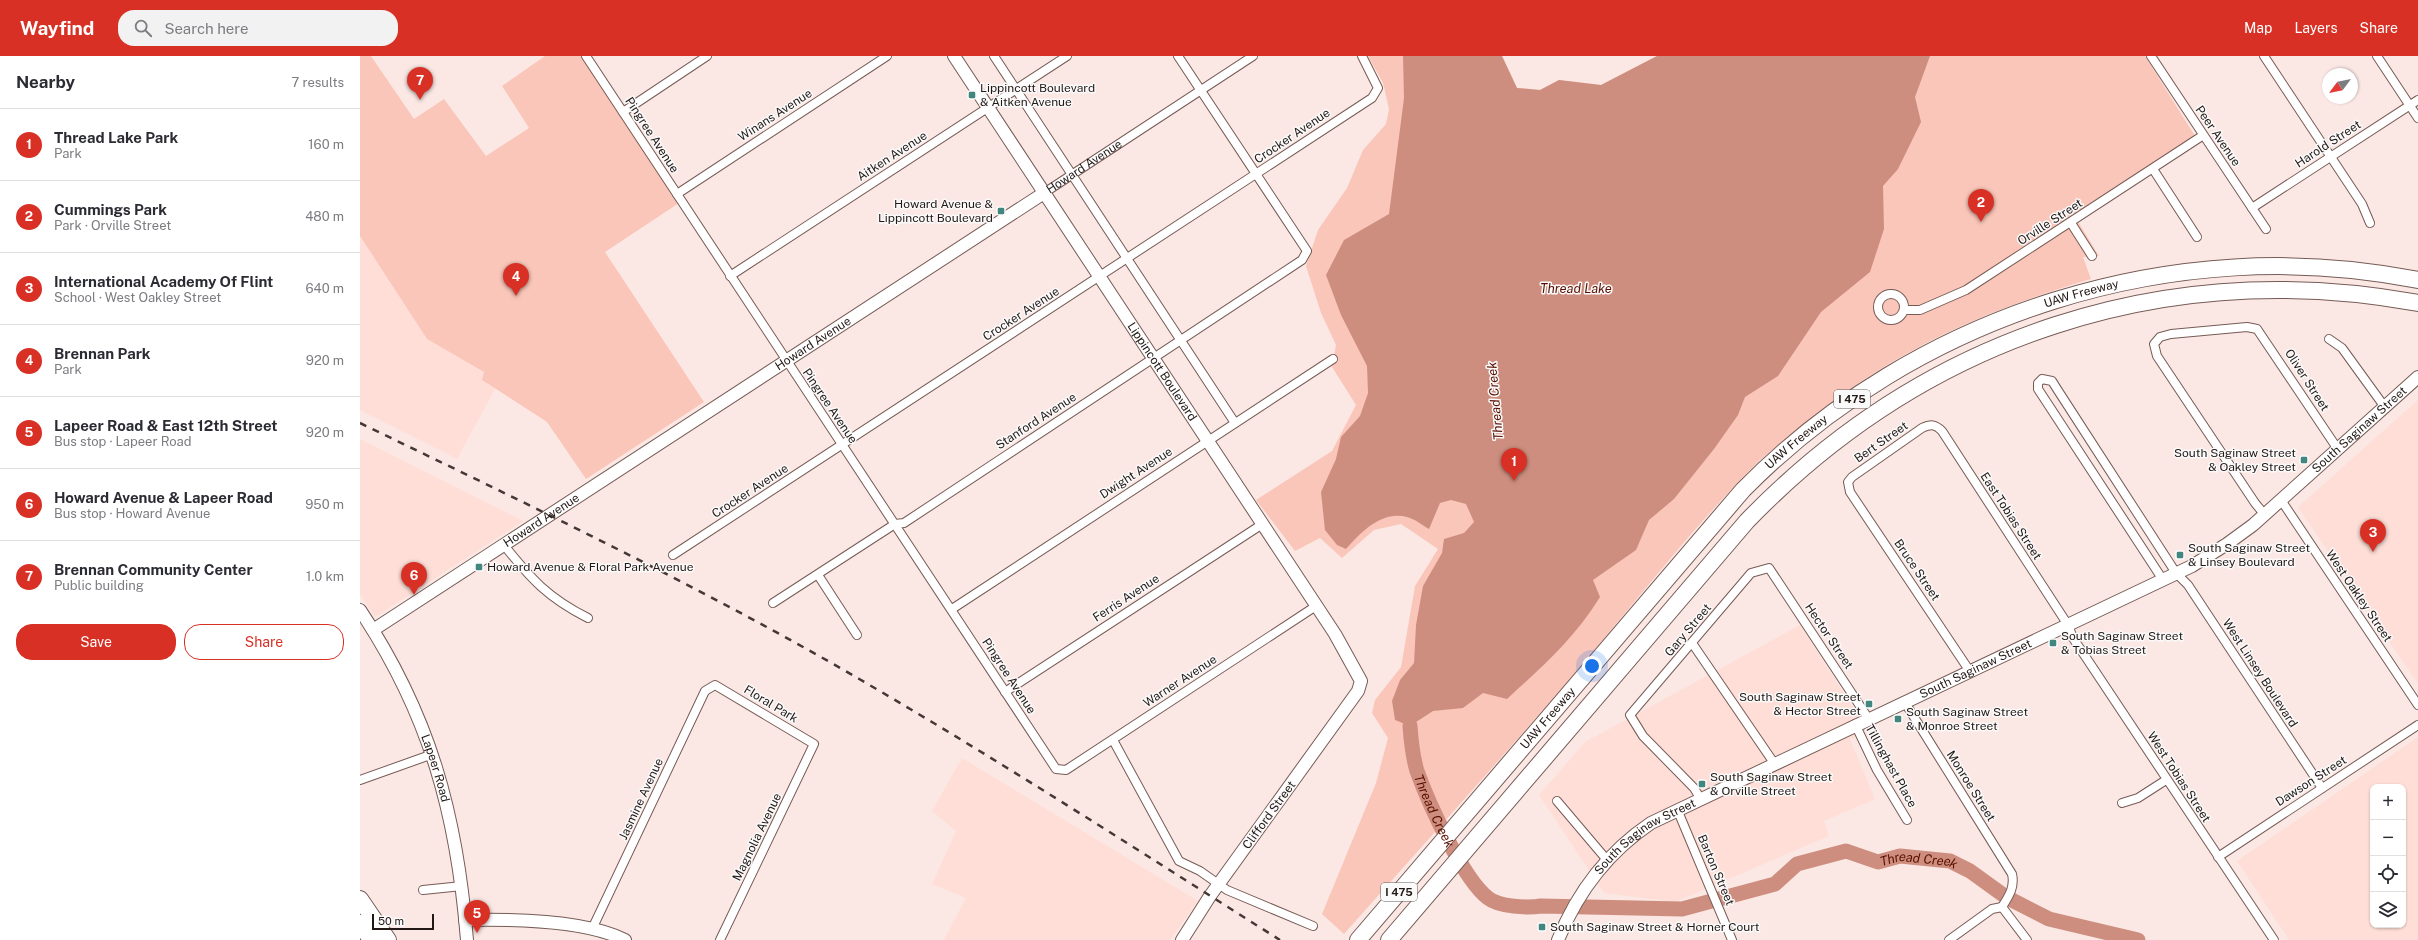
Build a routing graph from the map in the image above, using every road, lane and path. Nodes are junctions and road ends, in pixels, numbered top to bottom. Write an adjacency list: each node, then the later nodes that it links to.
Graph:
1 (586, 56): 18 (street, Pingree Avenue)
2 (707, 56): 18 (street)
3 (887, 56): 26 (street, Winans Avenue)
4 (954, 56): 17 (street, Lippincott Boulevard)
5 (994, 56): 13 (street)
6 (1067, 56): 13 (street, Aitken Avenue)
7 (1178, 56): 14 (street)
8 (1253, 56): 14 (street, Howard Avenue)
9 (1362, 56): 24 (street, Crocker Avenue)
10 (2151, 56): 20 (street, Peer Avenue)
11 (2264, 56): 21 (street)
12 (2377, 56): 16 (street)
13 (1016, 89): 17 (street, Aitken Avenue); 23 (street)
14 (1200, 91): 23 (street, Howard Avenue); 24 (street)
15 (2418, 100): 16 (street, Harold Street)
16 (2410, 106): 19 (street); 21 (street, Harold Street)
17 (988, 108): 25 (street, Lippincott Boulevard); 34 (street, Aitken Avenue)
18 (623, 112): 26 (street, Pingree Avenue)
19 (2418, 118)
20 (2202, 136): 22 (street, Orville Street); 27 (street, Peer Avenue)
21 (2331, 157): 27 (street, Harold Street); 29 (street)
22 (2153, 169): 28 (street, Orville Street); 31 (street)
23 (1072, 174): 25 (street, Howard Avenue); 33 (street)
24 (1256, 174): 33 (street, Crocker Avenue); 40 (street, Stanford Avenue)
25 (1044, 193): 35 (street, Lippincott Boulevard); 43 (street, Howard Avenue)
26 (677, 194): 34 (street, Pingree Avenue)
27 (2252, 208): 30 (street, Peer Avenue)
28 (2071, 223): 32 (street); 38 (street, Orville Street)
29 (2370, 223)
30 (2266, 229)
31 (2197, 237)
32 (2092, 256)
33 (1128, 259): 35 (street, Crocker Avenue); 40 (street)
34 (730, 276): 43 (street, Pingree Avenue)
35 (1100, 277): 41 (street, Lippincott Boulevard); 49 (street, Crocker Avenue)
36 (2418, 280): 112 (highway, UAW Freeway / I 475)
37 (2418, 303): 113 (highway, UAW Freeway / I 475)
38 (1904, 310)
39 (2329, 339): 45 (street)
40 (1182, 341): 41 (street, Stanford Avenue); 46 (street)
41 (1153, 358): 48 (street, Lippincott Boulevard); 56 (street, Stanford Avenue)
42 (1333, 359): 46 (street, Dwight Avenue)
43 (787, 362): 49 (street, Pingree Avenue); 58 (street, Howard Avenue)
44 (2418, 377): 45 (street, South Saginaw Street)
45 (2384, 406): 50 (street, South Saginaw Street)
46 (1235, 423): 48 (street, Dwight Avenue)
47 (1930, 424): 53 (street, Bert Street); 69 (street, East Tobias Street)
48 (1207, 442): 57 (street, Lippincott Boulevard); 66 (street, Dwight Avenue)
49 (842, 446): 56 (street, Pingree Avenue); 59 (street, Crocker Avenue)
50 (2337, 448): 54 (street, South Saginaw Street); 55 (street, Oliver Street)
51 (2104, 461): 52 (street); 52 (street, West Linsey Boulevard); 61 (street, West Linsey Boulevard)
52 (2092, 469): 63 (street)
53 (1848, 482): 73 (street, Bruce Street)
54 (2281, 500): 55 (street, South Saginaw Street); 78 (street, West Oakley Street)
55 (2264, 514): 61 (street, South Saginaw Street)
56 (895, 524): 62 (street, Stanford Avenue); 66 (street, Pingree Avenue)
57 (1261, 524): 65 (street, Lippincott Boulevard); 76 (street, Ferris Avenue)
58 (503, 544): 68 (street); 70 (street, Howard Avenue)
59 (673, 555)
60 (1769, 568): 72 (street, Gary Street); 79 (street, Hector Street)
61 (2176, 573): 63 (street, South Saginaw Street); 89 (street, West Linsey Boulevard)
62 (818, 575): 64 (street, Stanford Avenue); 71 (street)
63 (2162, 580): 69 (street, South Saginaw Street)
64 (773, 603)
65 (1316, 606): 75 (street, Lippincott Boulevard); 82 (street, Warner Avenue)
66 (952, 609): 76 (street, Pingree Avenue)
67 (360, 610): 70 (street, Lapeer Road)
68 (588, 618)
69 (2068, 625): 73 (street, South Saginaw Street); 88 (street, West Tobias Street)
70 (373, 630): 84 (street, Lapeer Road)
71 (857, 635)
72 (1692, 643): 85 (street); 90 (street, Gary Street)
73 (1969, 670): 77 (street, South Saginaw Street)
74 (715, 685): 83 (street, Floral Park); 105 (street, Jasmine Avenue)
75 (1358, 691): 97 (street, Clifford Street)
76 (1005, 692): 86 (street, Pingree Avenue)
77 (1904, 701): 79 (street, South Saginaw Street); 101 (street, Monroe Street)
78 (2418, 705)
79 (1868, 718): 80 (street, South Saginaw Street)
80 (1855, 724): 85 (street, South Saginaw Street); 94 (street, Tillinghast Place)
81 (2418, 725): 89 (street, Dawson Street)
82 (1113, 740): 86 (street, Warner Avenue); 97 (street)
83 (814, 744): 110 (street, Magnolia Avenue)
84 (433, 754): 87 (street); 98 (street, Lapeer Road)
85 (1774, 763): 90 (street, South Saginaw Street)
86 (1056, 768)
87 (360, 780)
88 (2166, 780): 92 (street); 95 (street, West Tobias Street)
89 (2322, 788): 95 (street, Dawson Street)
90 (1700, 798): 93 (street, South Saginaw Street)
91 (1557, 801): 96 (street)
92 (2122, 803)
93 (1677, 809): 96 (street, South Saginaw Street); 115 (street, Barton Street)
94 (1907, 820)
95 (2218, 857): 118 (street, West Tobias Street)
96 (1607, 860): 114 (street, South Saginaw Street)
97 (1219, 885): 104 (street); 111 (street, Clifford Street)
98 (462, 886): 99 (street); 102 (street, Lapeer Road)
99 (423, 890)
100 (360, 898): 107 (highway)
101 (2002, 907): 116 (street); 117 (street)
102 (466, 920): 105 (street); 108 (street, Lapeer Road)
103 (360, 923): 106 (highway)
104 (1313, 926)
105 (593, 928): 109 (street)
106 (371, 940)
107 (388, 940)
108 (467, 940)
109 (625, 940)
110 (720, 940)
111 (1182, 940)
112 (1358, 940)
113 (1389, 940)
114 (1558, 940)
115 (1732, 940)
116 (1950, 940)
117 (2027, 940)
118 (2274, 940)

